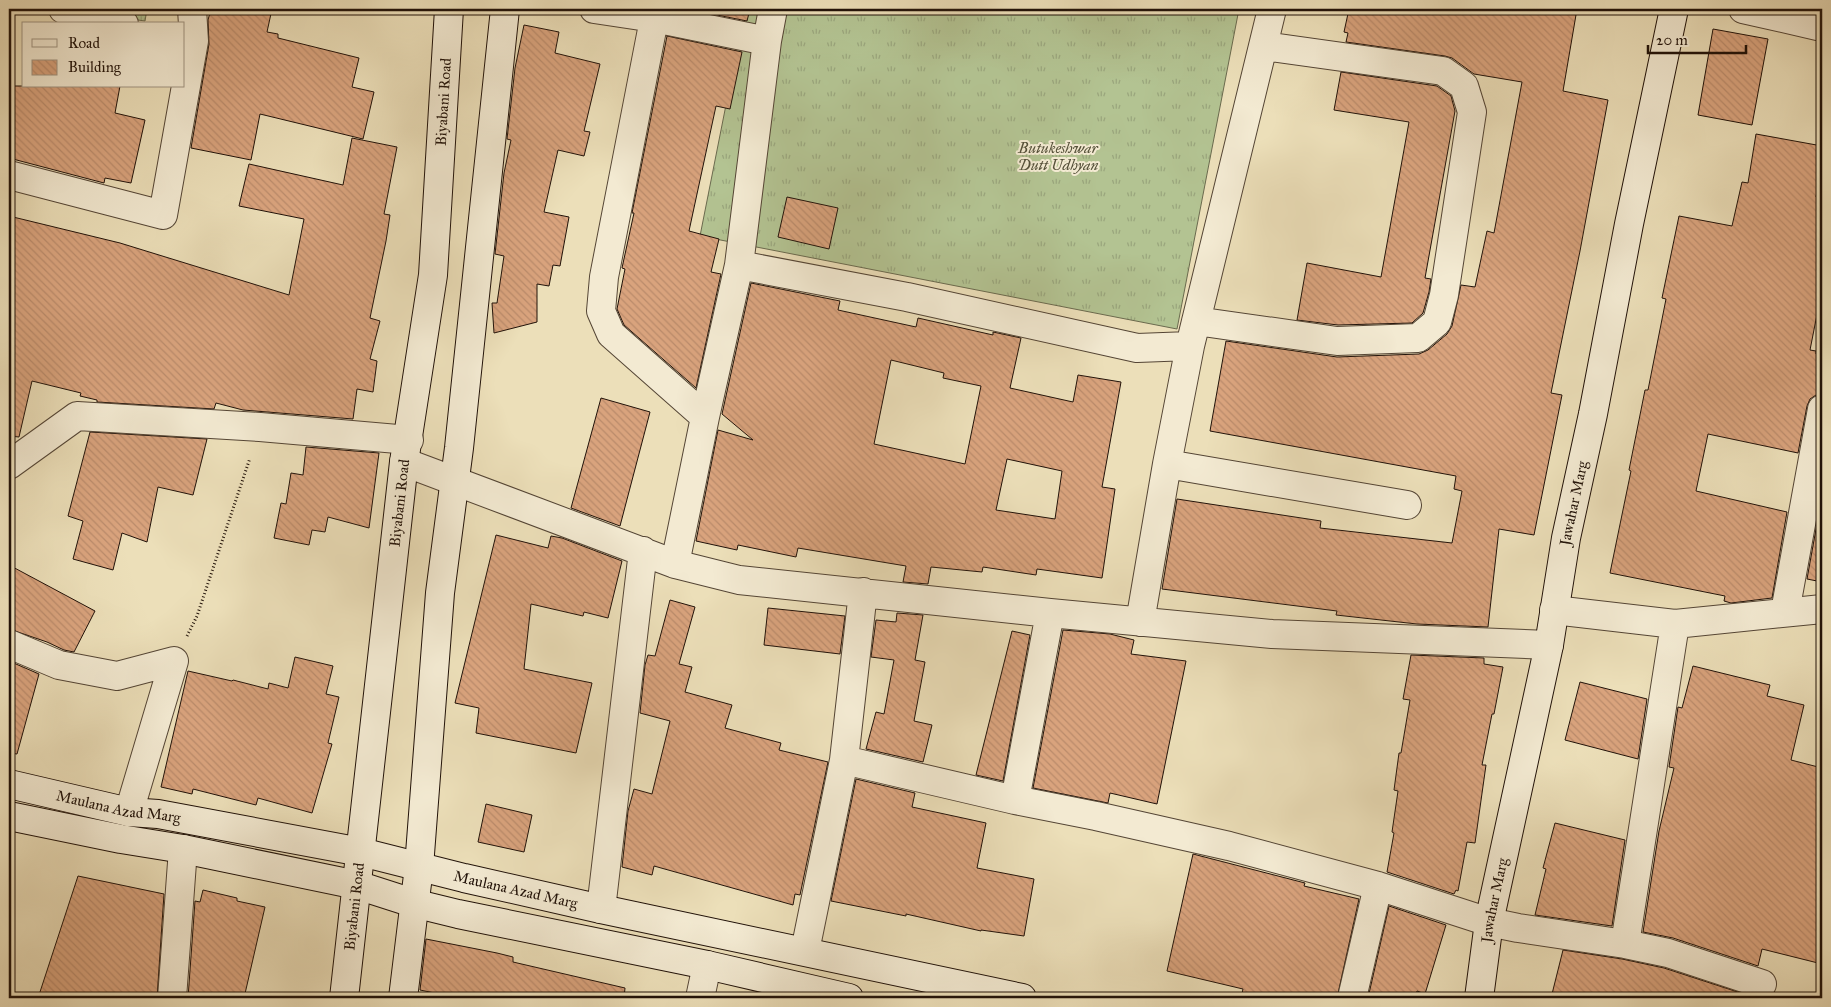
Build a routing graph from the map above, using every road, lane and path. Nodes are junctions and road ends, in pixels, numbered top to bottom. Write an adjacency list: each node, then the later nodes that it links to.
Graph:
1 (64, 9): 11 (street)
2 (192, 9): 13 (street)
3 (449, 9): 24 (street, Biyabani Road)
4 (505, 9): 27 (street)
5 (594, 9): 10 (street)
6 (774, 9): 14 (street)
7 (1272, 9): 15 (street)
8 (1674, 9): 33 (street, Jawahar Marg)
9 (1743, 9): 12 (street)
10 (655, 13): 14 (street); 22 (street)
11 (116, 22)
12 (1822, 27)
13 (189, 40): 16 (street)
14 (767, 41): 19 (street)
15 (1264, 46): 20 (street); 20 (street)
16 (185, 67)
17 (182, 88): 18 (street)
18 (9, 174)
19 (740, 264): 20 (street); 22 (street)
20 (1193, 333): 25 (street)
21 (1822, 409): 34 (street)
22 (705, 417): 30 (street)
23 (260, 428): 24 (street); 26 (street); 40 (path)
24 (406, 451): 27 (street); 47 (street, Biyabani Road)
25 (1167, 464): 28 (street); 36 (street)
26 (9, 465)
27 (455, 481): 29 (street); 48 (street)
28 (1408, 505)
29 (643, 551): 30 (street); 52 (street)
30 (675, 564): 31 (street)
31 (863, 592): 35 (street); 41 (street)
32 (1822, 609): 34 (street)
33 (1554, 610): 37 (street); 39 (street, Jawahar Marg)
34 (1785, 612): 37 (street)
35 (1050, 613): 36 (street); 43 (street)
36 (1140, 622): 39 (street)
37 (1675, 624): 54 (street)
38 (9, 644): 40 (street)
39 (1549, 645): 53 (street, Jawahar Marg)
40 (174, 660): 44 (street)
41 (844, 760): 43 (street); 55 (street)
42 (9, 784): 44 (street, Maulana Azad Marg)
43 (1015, 800): 50 (street)
44 (130, 812): 47 (street, Maulana Azad Marg)
45 (9, 818): 46 (street, Maulana Azad Marg)
46 (182, 849): 49 (street, Maulana Azad Marg); 58 (street)
47 (361, 852): 48 (street, Maulana Azad Marg); 49 (street, Biyabani Road)
48 (419, 867): 51 (street); 52 (street, Maulana Azad Marg)
49 (357, 885): 51 (street, Maulana Azad Marg); 59 (street, Biyabani Road)
50 (1378, 886): 53 (street); 64 (street)
51 (413, 903): 56 (street, Maulana Azad Marg); 60 (street)
52 (601, 909): 55 (street, Maulana Azad Marg)
53 (1489, 922): 54 (street); 65 (street, Jawahar Marg)
54 (1626, 944): 57 (street)
55 (805, 951): 63 (street, Maulana Azad Marg)
56 (706, 965): 61 (street); 62 (street, Maulana Azad Marg)
57 (1762, 984)
58 (172, 998)
59 (344, 998)
60 (403, 998)
61 (700, 998)
62 (849, 998)
63 (1022, 998)
64 (1352, 998)
65 (1479, 998)

